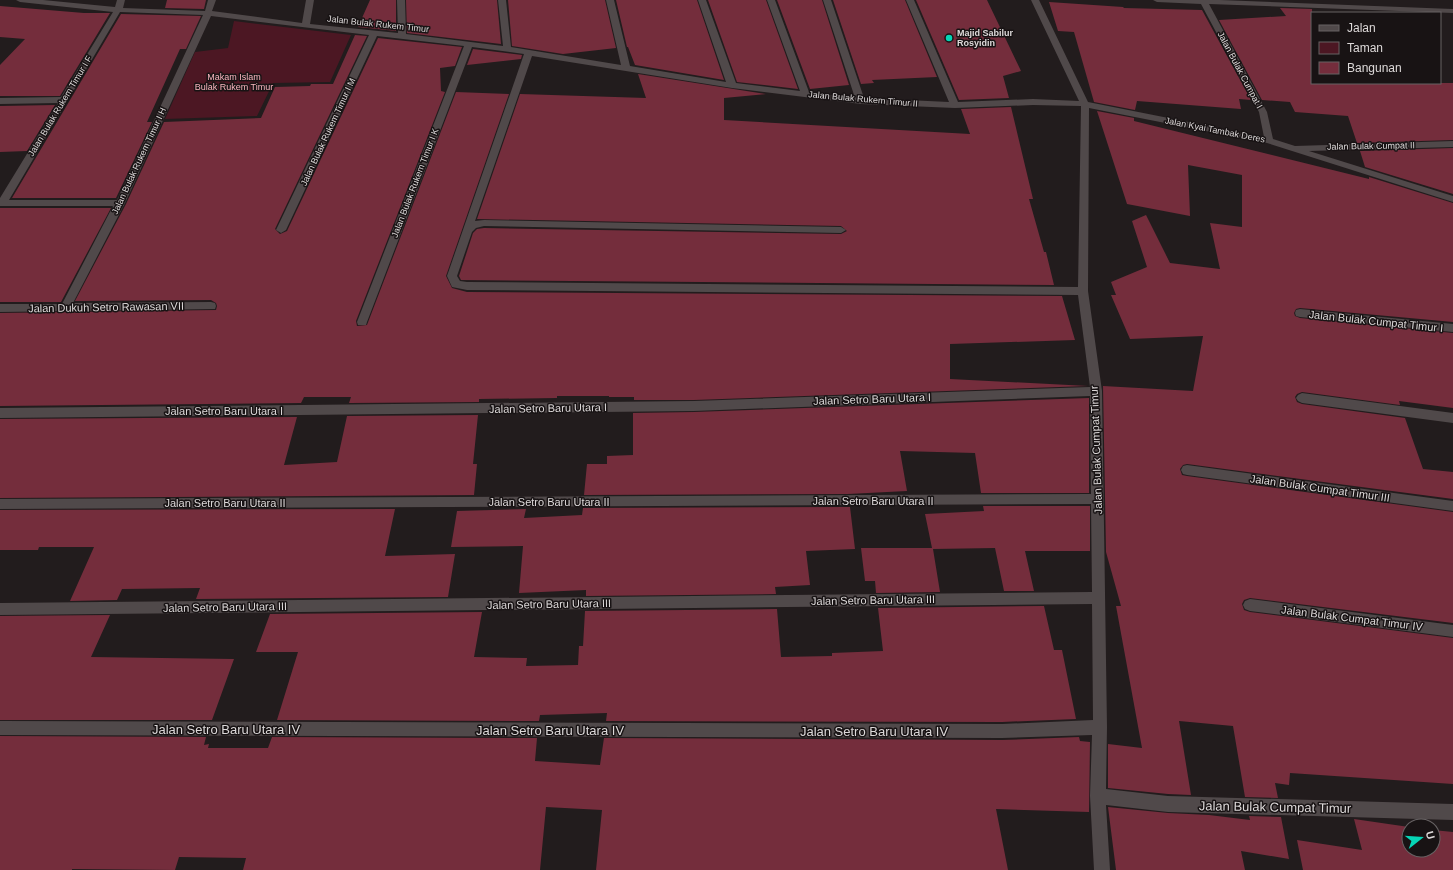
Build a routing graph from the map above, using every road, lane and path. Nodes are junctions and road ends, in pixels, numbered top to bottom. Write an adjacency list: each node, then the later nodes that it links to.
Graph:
1 (20, 0): 17 (street, Jalan Bulak Rukem Timur)
2 (121, 0): 17 (street, Jalan Bulak Rukem Timur I F)
3 (212, 0): 20 (street, Jalan Bulak Rukem Timur I H)
4 (310, 0): 21 (street)
5 (401, 0): 23 (street)
6 (502, 0): 25 (street)
7 (610, 0): 27 (street)
8 (702, 0): 28 (street)
9 (771, 0): 29 (street)
10 (827, 0): 32 (street)
11 (910, 0): 33 (street)
12 (1035, 0): 34 (street)
13 (1157, 0): 15 (street)
14 (1367, 0): 18 (street)
15 (1203, 1): 16 (street); 35 (street, Jalan Bulak Cumpat I)
16 (1302, 3): 18 (street)
17 (118, 10): 20 (street, Jalan Bulak Rukem Timur); 30 (street, Jalan Bulak Rukem Timur I F)
18 (1376, 11): 19 (street)
19 (1453, 11)
20 (208, 12): 21 (street, Jalan Bulak Rukem Timur); 40 (street, Jalan Bulak Rukem Timur I H)
21 (306, 26): 22 (street, Jalan Bulak Rukem Timur)
22 (374, 33): 23 (street, Jalan Bulak Rukem Timur); 41 (street, Jalan Bulak Rukem Timur I M)
23 (402, 36): 24 (street, Jalan Bulak Rukem Timur)
24 (469, 45): 25 (street, Jalan Bulak Rukem Timur); 49 (street, Jalan Bulak Rukem Timur I K)
25 (507, 49): 26 (street, Jalan Bulak Rukem Timur)
26 (529, 52): 27 (street, Jalan Bulak Rukem Timur); 42 (street)
27 (626, 68): 28 (street, Jalan Bulak Rukem Timur)
28 (732, 86): 29 (street, Jalan Bulak Rukem Timur II)
29 (806, 95): 32 (street, Jalan Bulak Rukem Timur II)
30 (64, 100): 31 (street); 39 (street, Jalan Bulak Rukem Timur I F)
31 (0, 101)
32 (862, 101): 33 (street, Jalan Bulak Rukem Timur II)
33 (955, 104): 34 (street, Jalan Bulak Rukem Timur II)
34 (1085, 104): 35 (street, Jalan Kyai Tambak Deres); 44 (street, Jalan Bulak Cumpat Timur)
35 (1269, 141): 37 (street, Jalan Kyai Tambak Deres)
36 (1453, 144): 37 (street, Jalan Bulak Cumpat II)
37 (1289, 148): 38 (street, Jalan Kyai Tambak Deres)
38 (1453, 199)
39 (1, 203): 40 (street)
40 (120, 203): 47 (street, Jalan Bulak Rukem Timur I H)
41 (281, 230)
42 (467, 230): 43 (street); 44 (street)
43 (841, 230)
44 (1084, 291): 51 (street, Jalan Bulak Cumpat Timur)
45 (211, 306): 47 (street, Jalan Dukuh Setro Rawasan VII)
46 (0, 308): 47 (street, Jalan Dukuh Setro Rawasan VII)
47 (65, 308)
48 (1300, 313): 50 (street, Jalan Bulak Cumpat Timur I)
49 (362, 322)
50 (1453, 328)
51 (1096, 391): 53 (street, Jalan Setro Baru Utara I); 56 (street, Jalan Bulak Cumpat Timur)
52 (1302, 398): 54 (street)
53 (0, 412)
54 (1453, 418)
55 (1187, 470): 58 (street, Jalan Bulak Cumpat Timur III)
56 (1098, 499): 57 (street, Jalan Setro Baru Utara II); 59 (street, Jalan Bulak Cumpat Timur)
57 (0, 504)
58 (1453, 506)
59 (1099, 598): 61 (street, Jalan Setro Baru Utara III); 63 (street, Jalan Bulak Cumpat Timur)
60 (1250, 605): 62 (street, Jalan Bulak Cumpat Timur IV)
61 (0, 609)
62 (1453, 631)
63 (1100, 727): 64 (street, Jalan Setro Baru Utara IV); 65 (street, Jalan Bulak Cumpat Timur)
64 (0, 728)
65 (1098, 796): 66 (street, Jalan Bulak Cumpat Timur); 67 (street, Jalan Bulak Cumpat Timur)
66 (1453, 812)
67 (1102, 870)

